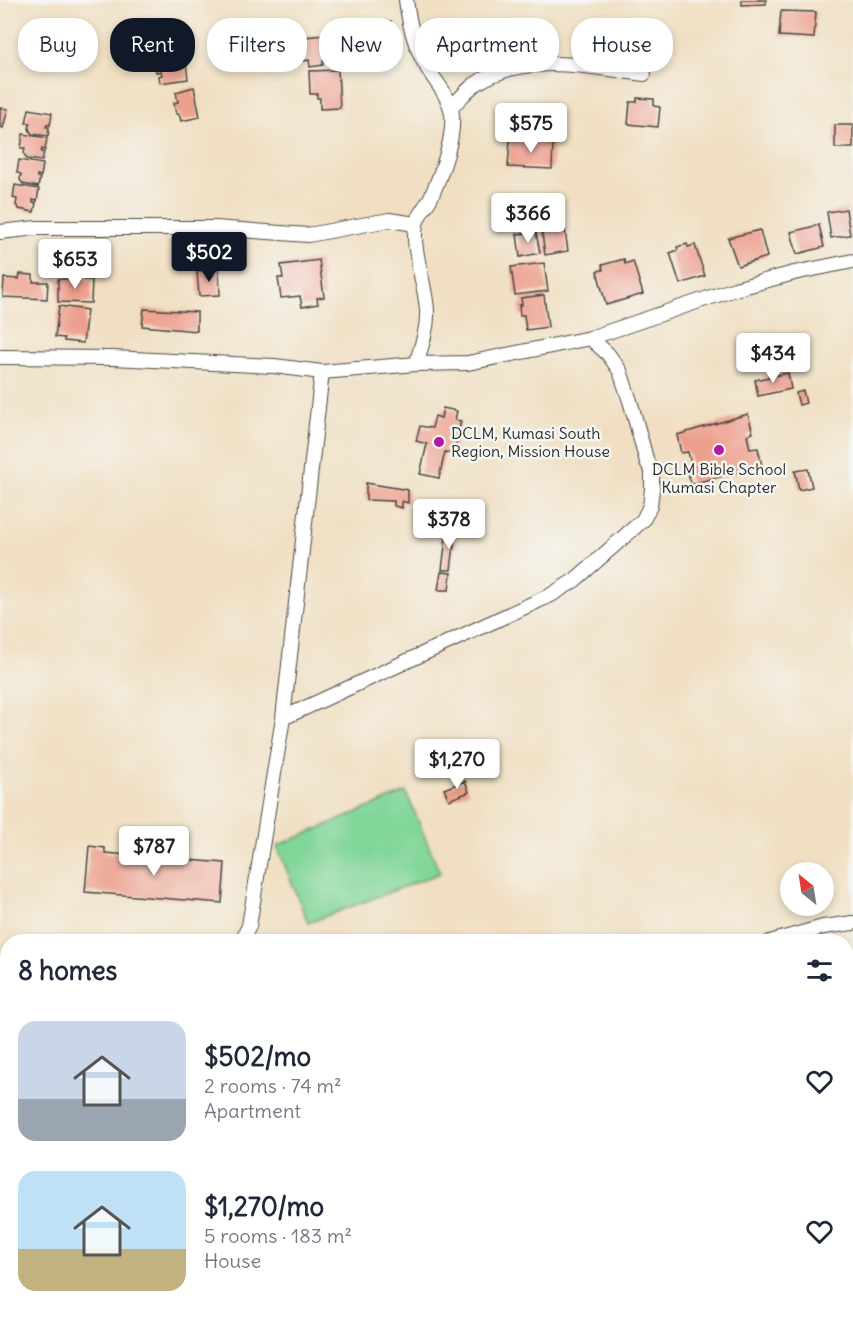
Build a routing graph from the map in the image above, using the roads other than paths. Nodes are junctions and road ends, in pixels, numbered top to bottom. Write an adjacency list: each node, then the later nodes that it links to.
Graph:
1 (406, 0): 3 (street)
2 (645, 74): 3 (street)
3 (451, 107): 4 (street)
4 (416, 224): 5 (street); 9 (street)
5 (0, 232)
6 (853, 261): 7 (street)
7 (590, 338): 9 (street); 11 (street)
8 (0, 357): 10 (street)
9 (416, 364): 10 (street)
10 (322, 372): 11 (street)
11 (284, 718): 13 (street)
12 (853, 923): 14 (street)
13 (245, 934)
14 (798, 934)

